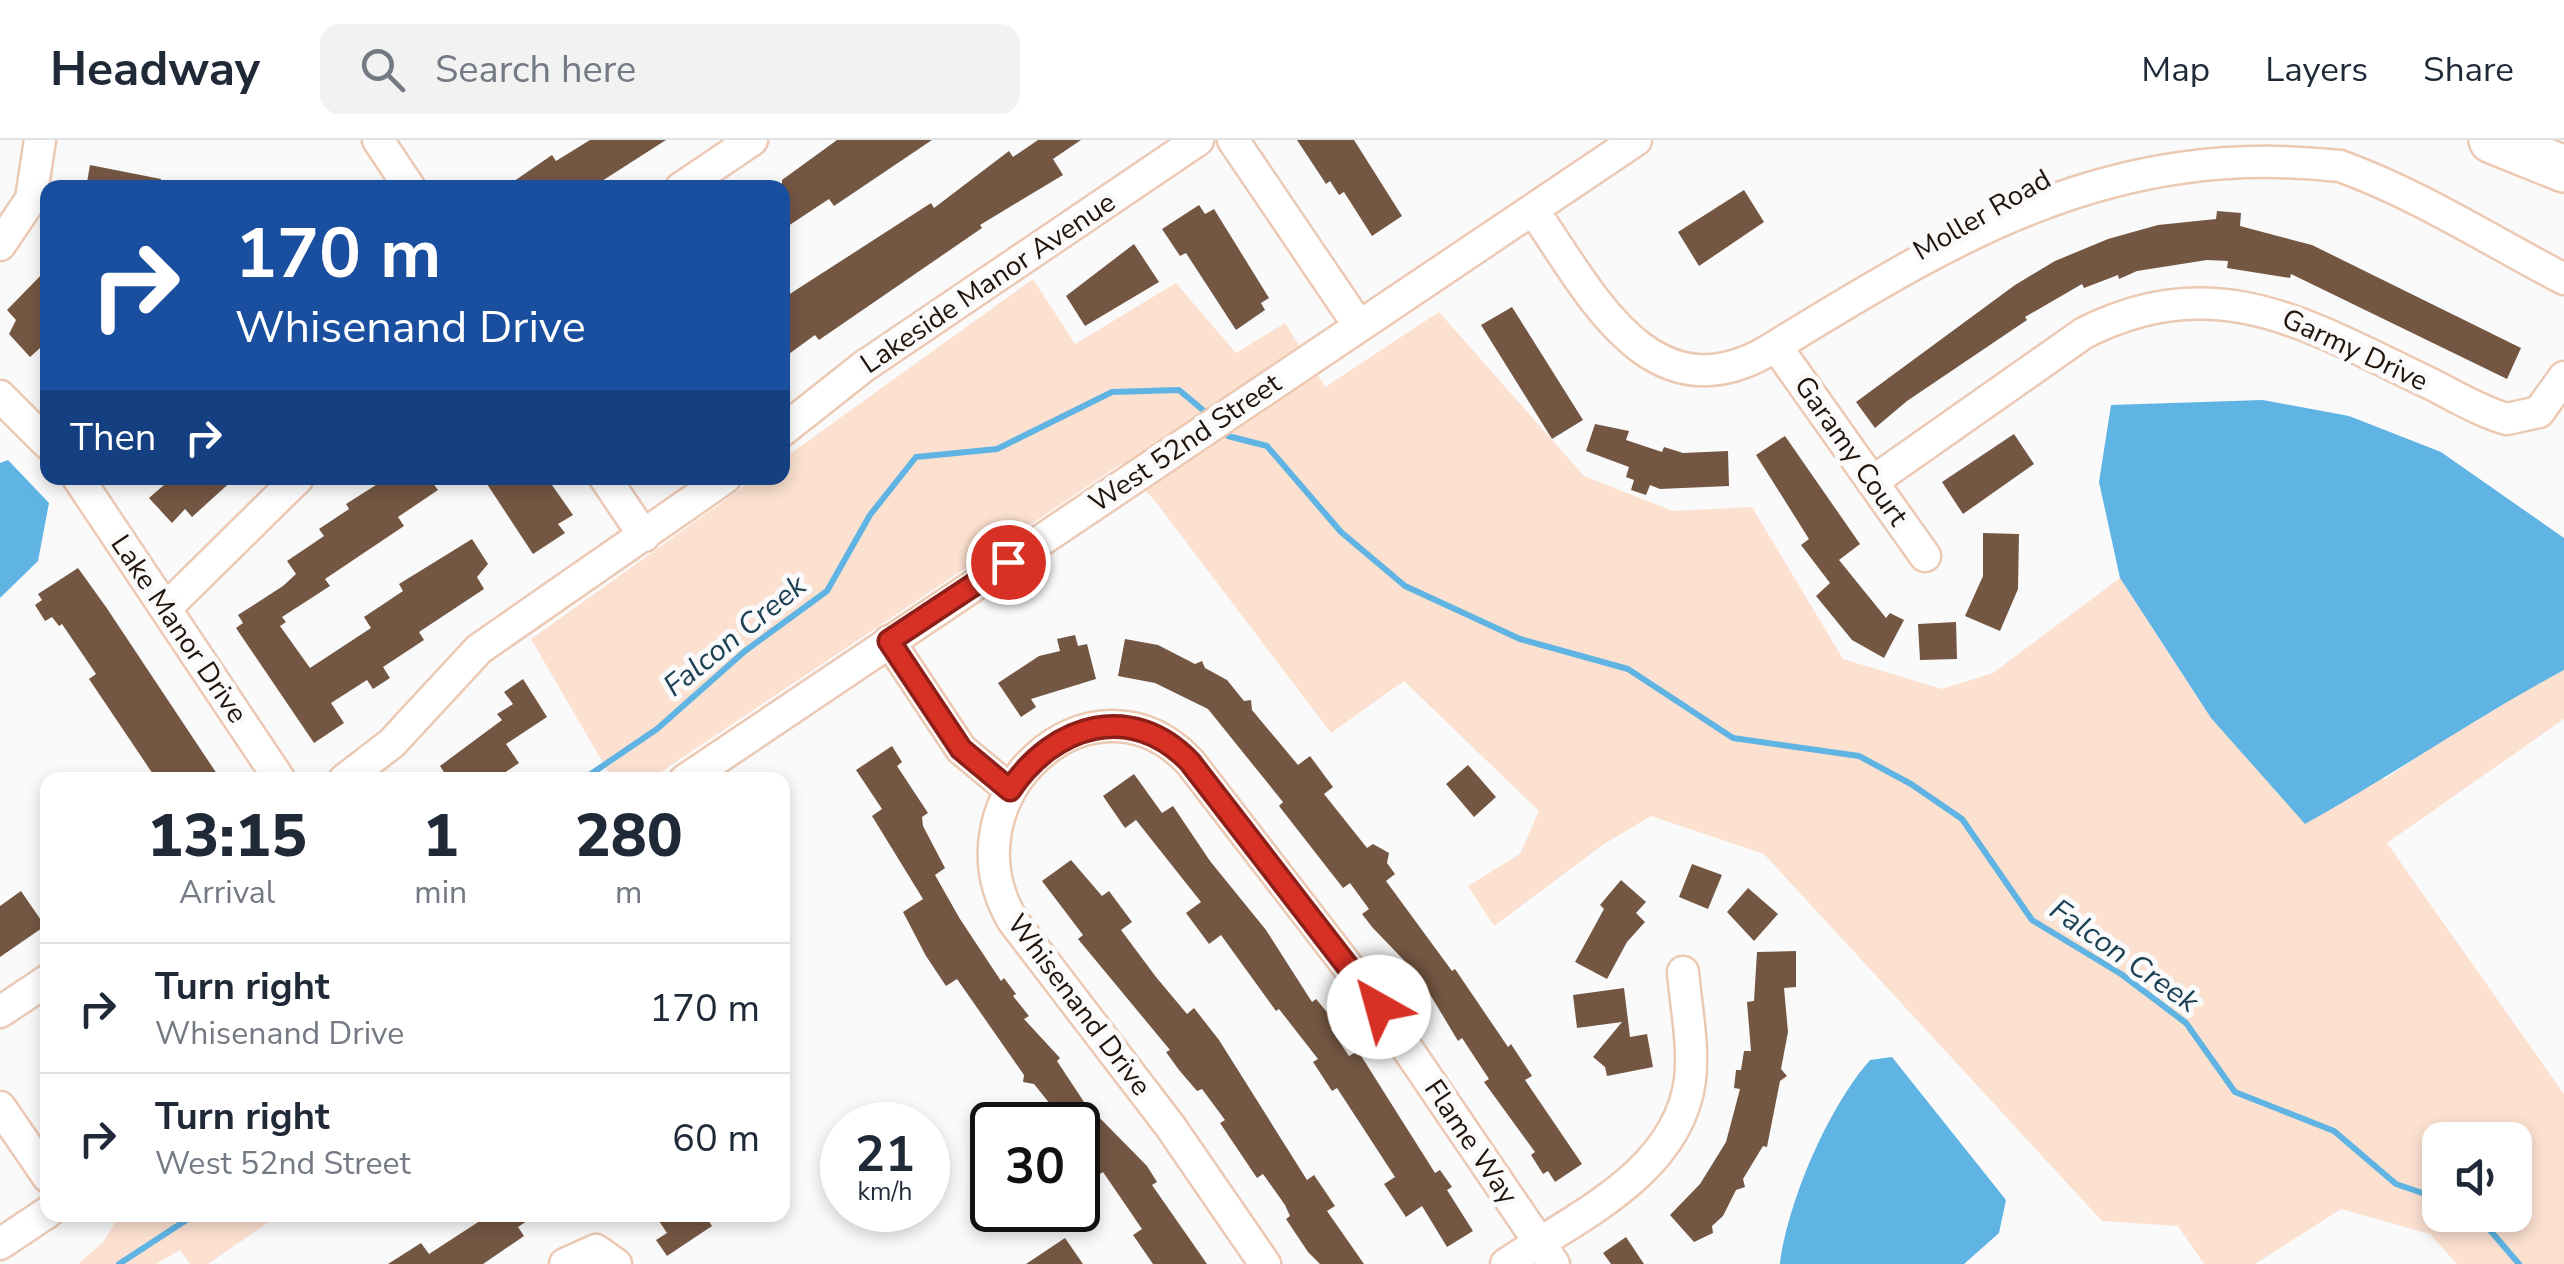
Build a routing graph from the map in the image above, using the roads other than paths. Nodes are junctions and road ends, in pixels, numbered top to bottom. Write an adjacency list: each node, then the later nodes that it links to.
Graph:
1 (40, 140): 12 (street)
2 (378, 140): 9 (street)
3 (752, 140): 10 (street)
4 (1198, 140): 18 (street, Lakeside Manor Avenue)
5 (1233, 140): 14 (street)
6 (1636, 140): 11 (street, West 52nd Street)
7 (2492, 140): 8 (highway)
8 (2564, 170)
9 (405, 180)
10 (693, 180)
11 (1534, 210): 14 (street, West 52nd Street); 15 (street, Moller Road)
12 (0, 245)
13 (2564, 279): 15 (street, Moller Road)
14 (1359, 326): 28 (street, West 52nd Street)
15 (1776, 346): 20 (street, Garamy Court)
16 (2564, 377): 20 (street, Garmy Drive)
17 (0, 396): 19 (street)
18 (790, 425)
19 (40, 436)
20 (1872, 482): 26 (street, Garamy Court)
21 (83, 485): 27 (street, Lake Manor Drive)
22 (291, 485): 27 (street)
23 (610, 485): 25 (street)
24 (716, 485): 25 (street)
25 (644, 536): 30 (street)
26 (1925, 556)
27 (166, 608): 29 (street, Lake Manor Drive)
28 (889, 641): 31 (street, West 52nd Street); 32 (street)
29 (275, 772)
30 (354, 772)
31 (697, 772)
32 (1010, 790): 40 (street, Flame Way); 43 (street, Whisenand Drive)
33 (1683, 972): 40 (street)
34 (40, 985): 35 (street)
35 (0, 1012)
36 (0, 1106): 37 (street)
37 (40, 1165)
38 (40, 1217): 39 (street)
39 (0, 1244)
40 (1546, 1253): 44 (street)
41 (565, 1264): 42 (street)
42 (616, 1264)
43 (1265, 1264)
44 (1506, 1264)

